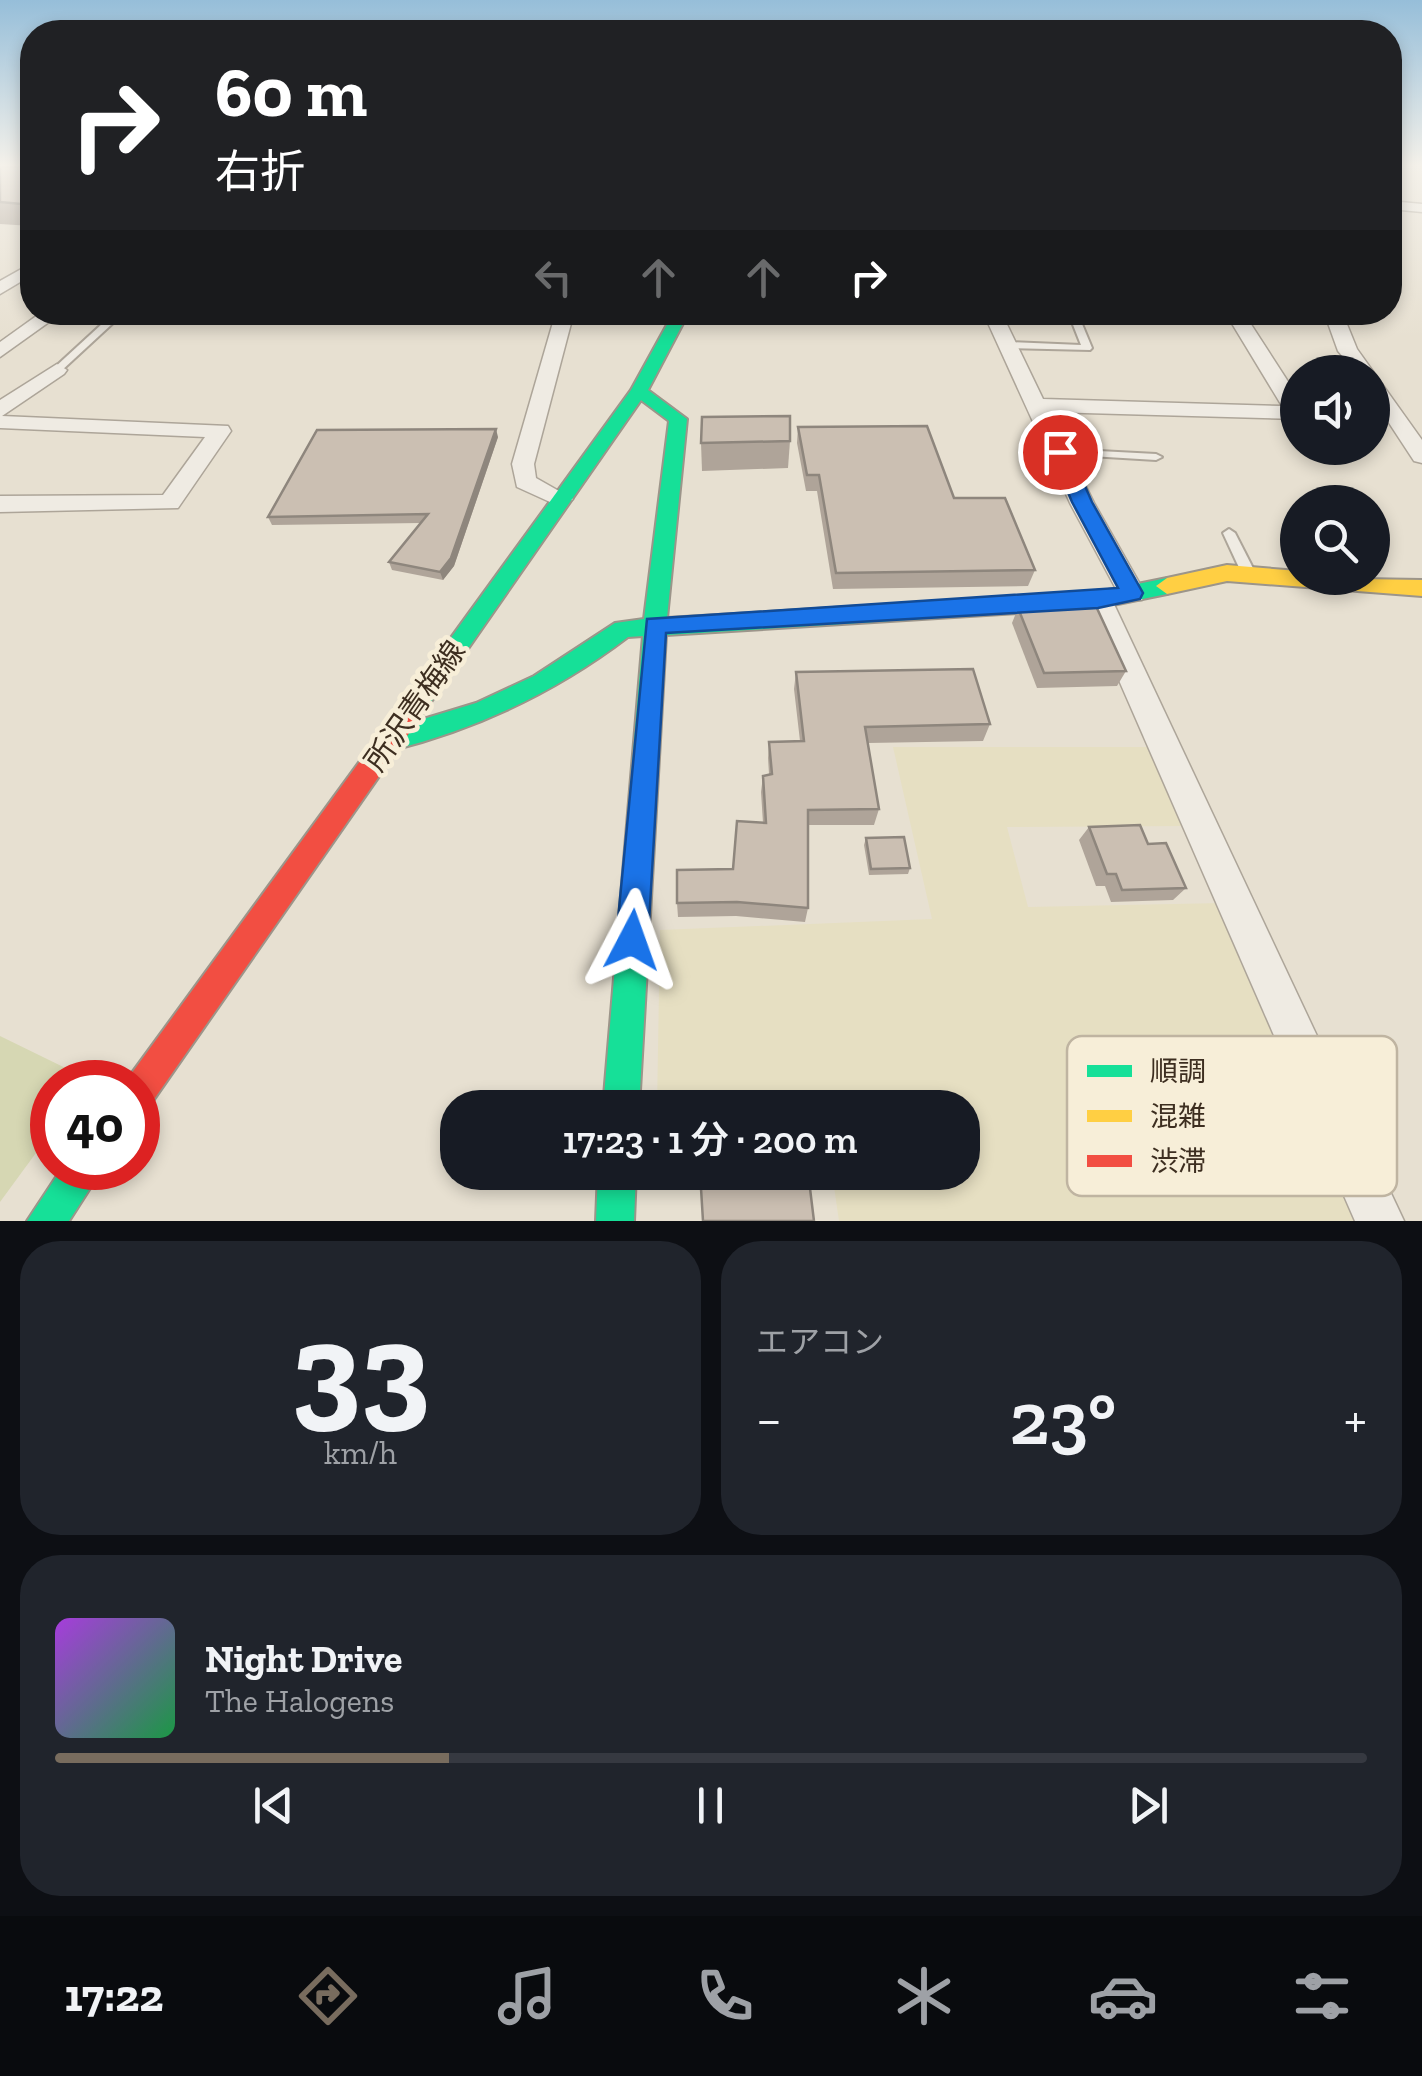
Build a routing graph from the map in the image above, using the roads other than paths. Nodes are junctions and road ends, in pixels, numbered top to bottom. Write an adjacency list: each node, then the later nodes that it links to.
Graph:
1 (36, 325): 10 (street)
2 (107, 325): 12 (lane)
3 (557, 325): 23 (street)
4 (675, 325): 14 (street, 所沢青梅線)
5 (998, 325): 9 (street)
6 (1077, 325): 9 (lane)
7 (1242, 325): 13 (street)
8 (1338, 325): 11 (street)
9 (1008, 345): 15 (street)
10 (0, 351)
11 (1351, 355)
12 (57, 370): 16 (street)
13 (1280, 384)
14 (639, 391): 23 (street, 所沢青梅線); 29 (street)
15 (1036, 405): 17 (street); 20 (street)
16 (0, 410)
17 (1280, 413)
18 (0, 422): 24 (street)
19 (1390, 422): 21 (street)
20 (1060, 452): 22 (lane); 28 (street)
21 (1422, 456)
22 (1156, 457)
23 (561, 499): 30 (street, 所沢青梅線)
24 (0, 504)
25 (1229, 533): 26 (lane)
26 (1249, 574): 27 (street); 28 (street)
27 (1422, 588)
28 (1115, 596): 29 (street); 31 (street)
29 (655, 625): 30 (street); 33 (street)
30 (392, 738): 32 (street, 所沢青梅線)
31 (1293, 1036)
32 (160, 1062)
33 (621, 1090)
34 (68, 1190): 37 (street)
35 (617, 1190): 38 (street)
36 (1368, 1196): 39 (street)
37 (46, 1221)
38 (615, 1221)
39 (1380, 1221)

